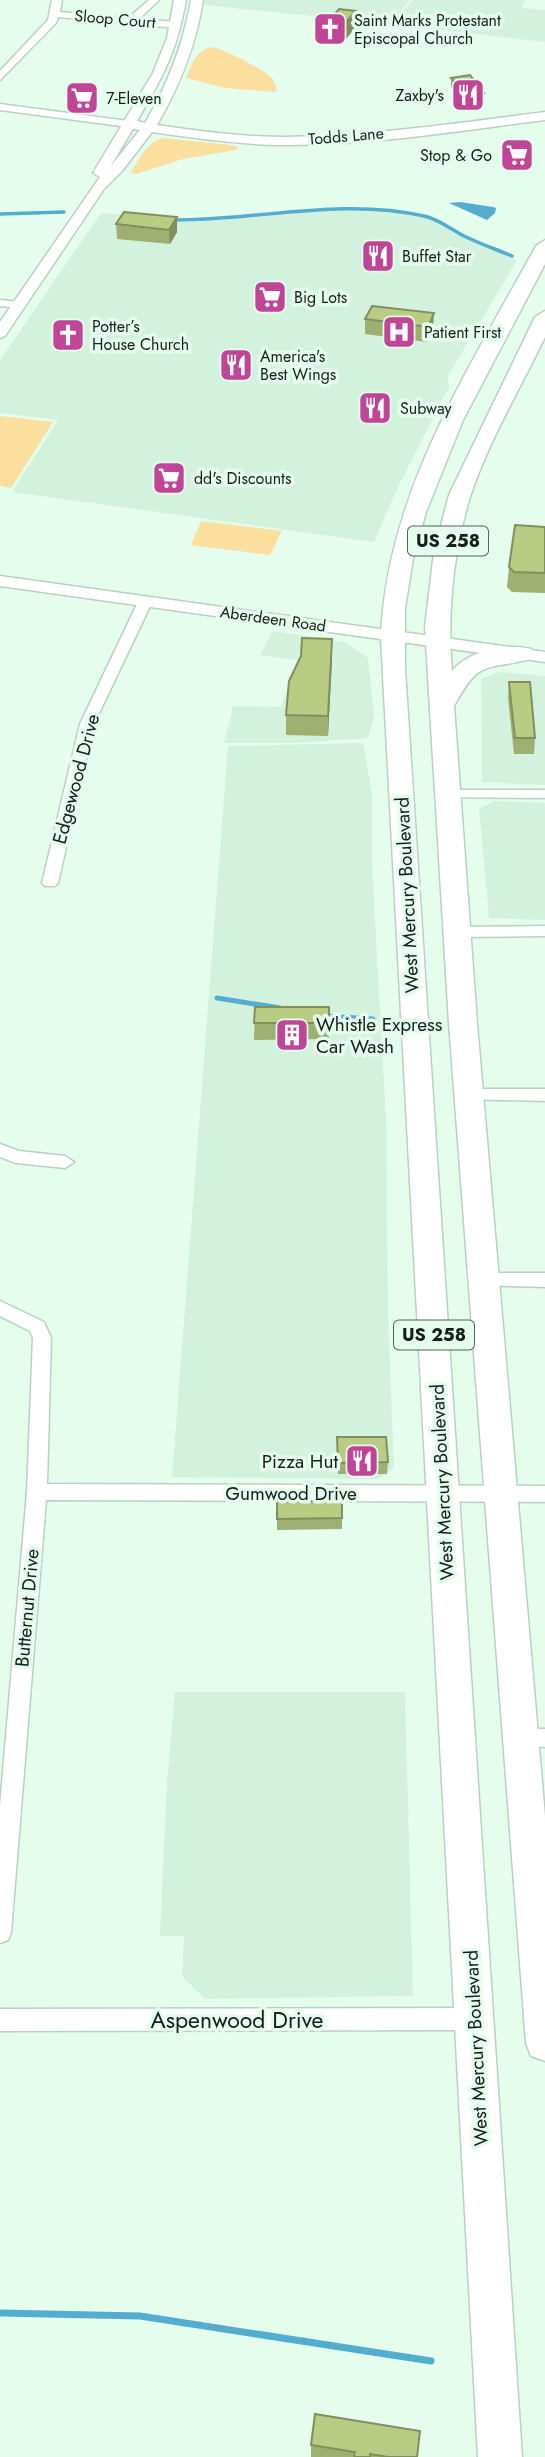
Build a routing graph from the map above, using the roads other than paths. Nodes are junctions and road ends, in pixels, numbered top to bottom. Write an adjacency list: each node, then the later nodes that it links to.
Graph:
1 (57, 0): 5 (street)
2 (154, 0): 6 (street)
3 (180, 0): 7 (main road)
4 (197, 0): 14 (main road)
5 (55, 14): 6 (street, Sloop Court); 9 (street)
6 (130, 21): 7 (street, Sloop Court)
7 (176, 25): 13 (main road)
8 (0, 60): 9 (street)
9 (15, 62): 10 (street)
10 (0, 77)
11 (0, 107): 13 (street)
12 (545, 116): 14 (main road, Todds Lane)
13 (128, 124): 14 (main road, Todds Lane); 15 (main road)
14 (146, 127): 15 (main road)
15 (99, 186): 18 (main road)
16 (545, 246): 23 (highway, West Mercury Boulevard / US 258)
17 (0, 303): 18 (street)
18 (19, 304): 20 (main road)
19 (545, 317): 24 (highway, US 258)
20 (0, 332)
21 (0, 581): 22 (main road, Aberdeen Road)
22 (145, 602): 23 (main road, Aberdeen Road); 29 (street, Edgewood Drive)
23 (394, 636): 24 (main road, Aberdeen Road); 40 (highway, West Mercury Boulevard / US 258)
24 (438, 642): 25 (main road, Aberdeen Road); 26 (highway, US 258)
25 (534, 655): 26 (highway)
26 (442, 706): 28 (highway, US 258)
27 (545, 793): 28 (street)
28 (447, 794): 31 (highway, US 258)
29 (50, 883)
30 (545, 931): 31 (street)
31 (457, 932): 32 (highway, US 258)
32 (469, 1095): 33 (street); 36 (highway, US 258)
33 (545, 1095)
34 (0, 1150): 35 (street)
35 (65, 1162)
36 (484, 1280): 37 (street); 41 (highway, US 258)
37 (545, 1280)
38 (0, 1308): 39 (street, Butternut Drive)
39 (37, 1492): 40 (street, Gumwood Drive); 44 (street, Butternut Drive)
40 (443, 1493): 41 (street, Gumwood Drive); 45 (highway, West Mercury Boulevard / US 258)
41 (502, 1494): 42 (street, Gumwood Drive); 43 (highway, US 258)
42 (545, 1494)
43 (533, 1738): 47 (highway, US 258)
44 (0, 1933)
45 (474, 2019): 46 (street, Aspenwood Drive); 48 (highway, West Mercury Boulevard / US 258)
46 (0, 2020)
47 (544, 2028)
48 (499, 2457)

